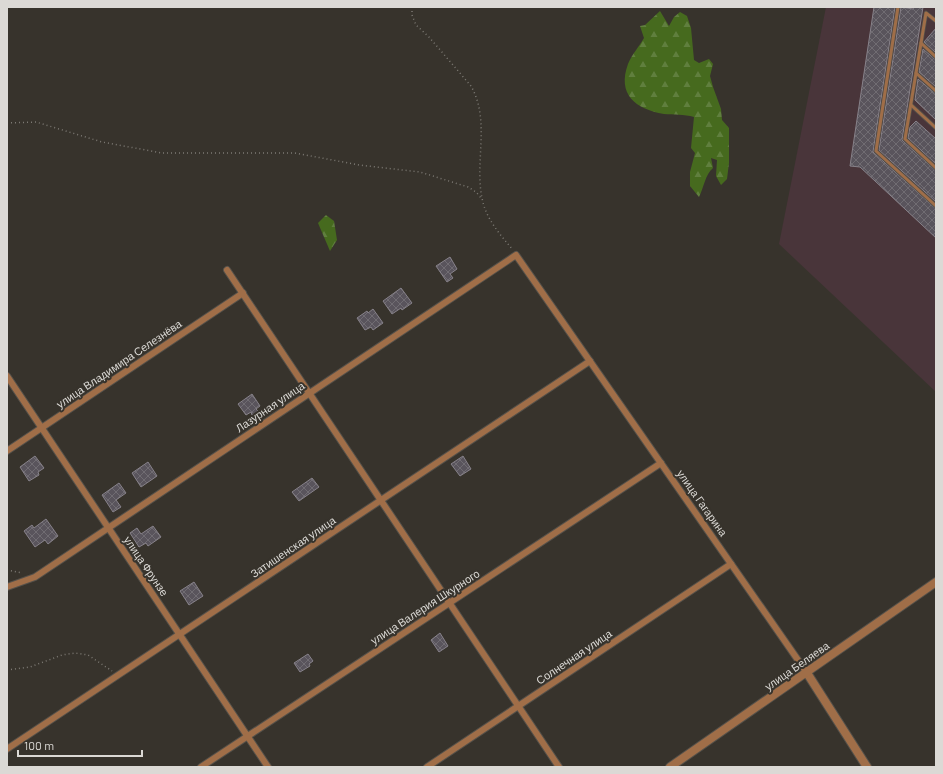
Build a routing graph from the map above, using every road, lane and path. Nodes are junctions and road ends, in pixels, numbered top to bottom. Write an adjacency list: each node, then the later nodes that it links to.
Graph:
1 (412, 7): 12 (path)
2 (898, 7): 13 (lane)
3 (936, 21): 4 (lane)
4 (921, 43): 5 (lane); 6 (lane)
5 (936, 57)
6 (916, 73): 7 (lane); 8 (lane)
7 (936, 91)
8 (911, 105): 10 (lane); 11 (lane)
9 (7, 123): 12 (path)
10 (936, 128)
11 (936, 168)
12 (482, 199): 14 (path)
13 (936, 206)
14 (516, 255): 17 (street, улица Гагарина); 19 (street, Лазурная улица)
15 (227, 270): 16 (street)
16 (243, 293): 19 (street); 20 (street, улица Владимира Селезнёва)
17 (590, 361): 22 (street, улица Гагарина); 23 (street, Затишенская улица)
18 (7, 376): 20 (street, улица Фрунзе)
19 (310, 392): 23 (street); 24 (street, Лазурная улица)
20 (42, 428): 21 (street, улица Владимира Селезнёва); 24 (street, улица Фрунзе)
21 (7, 451)
22 (661, 463): 25 (street, улица Гагарина); 30 (street, улица Валерия Шкурного)
23 (382, 500): 30 (street); 31 (street, Затишенская улица)
24 (108, 528): 27 (street, Лазурная улица); 31 (street, улица Фрунзе)
25 (731, 564): 33 (street, улица Гагарина); 35 (street, Солнечная улица)
26 (7, 570): 27 (path)
27 (35, 577): 29 (street, Лазурная улица)
28 (936, 582): 33 (street, улица Беляева)
29 (7, 587)
30 (450, 603): 35 (street); 36 (street, улица Валерия Шкурного)
31 (179, 634): 34 (street, Затишенская улица); 36 (street, улица Фрунзе)
32 (7, 670): 34 (path)
33 (807, 673): 42 (street, улица Беляева); 43 (street, улица Гагарина)
34 (118, 675): 37 (street, Затишенская улица)
35 (518, 706): 40 (street, Солнечная улица); 41 (street)
36 (247, 736): 38 (street, улица Валерия Шкурного); 39 (street, улица Фрунзе)
37 (7, 749)
38 (201, 767)
39 (268, 767)
40 (427, 767)
41 (559, 767)
42 (670, 767)
43 (867, 767)

